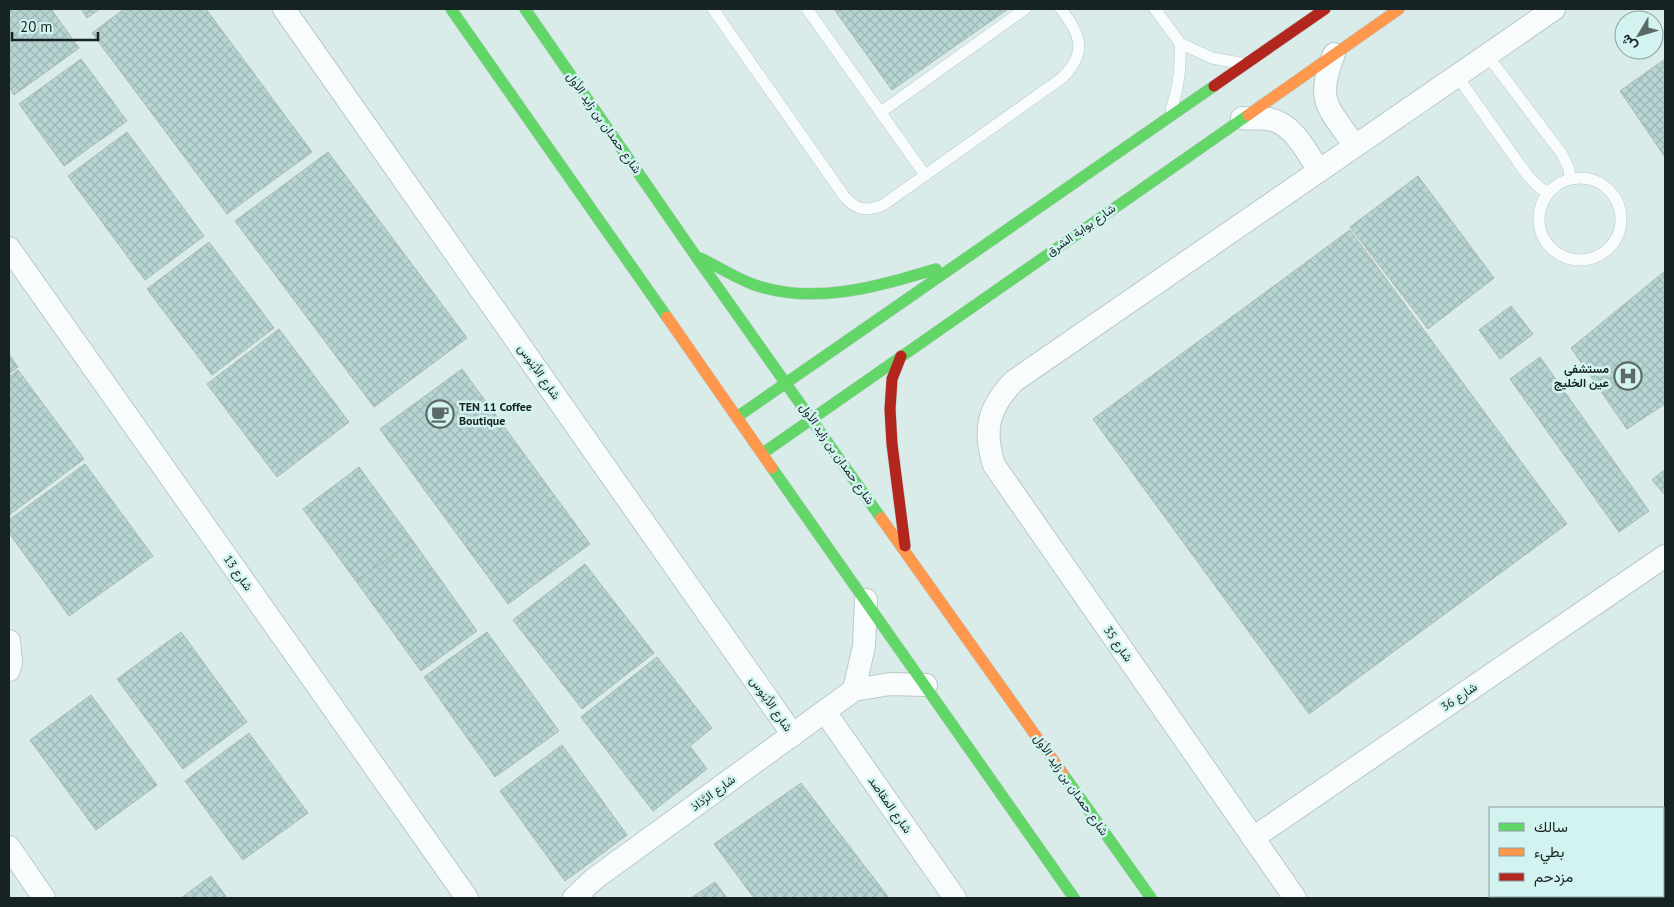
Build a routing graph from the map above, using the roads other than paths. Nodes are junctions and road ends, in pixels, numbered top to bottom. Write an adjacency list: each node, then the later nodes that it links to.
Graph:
1 (284, 9): 41 (street, شارع الأبْنوس)
2 (451, 9): 30 (main road)
3 (525, 9): 26 (main road, شارع حمدان بن زايد الأول)
4 (713, 9): 22 (lane)
5 (807, 9): 17 (lane)
6 (1025, 9): 17 (lane)
7 (1061, 9): 22 (lane)
8 (1155, 9): 12 (lane)
9 (1325, 9): 15 (main road)
10 (1399, 9): 13 (main road, شارع بوابة الشرق)
11 (1554, 9): 14 (street, شارع 35)
12 (1180, 43): 15 (lane); 18 (lane)
13 (1334, 54): 19 (main road, شارع بوابة الشرق); 20 (street)
14 (1487, 55): 16 (street, شارع 35); 23 (lane)
15 (1246, 64): 18 (main road)
16 (1457, 76): 20 (street, شارع 35); 24 (lane)
17 (881, 112): 22 (lane)
18 (1169, 118): 27 (main road)
19 (1242, 118): 21 (street); 28 (main road, شارع بوابة الشرق)
20 (1355, 146): 21 (street, شارع 35)
21 (1319, 171): 42 (street, شارع 35)
22 (925, 175)
23 (1570, 178): 24 (lane); 24 (lane)
24 (1548, 192)
25 (9, 248): 45 (street, شارع 13)
26 (695, 255): 27 (main road); 29 (main road, شارع حمدان بن زايد الأول)
27 (957, 264): 29 (main road)
28 (901, 356): 31 (main road, شارع بوابة الشرق); 33 (main road)
29 (786, 382): 30 (main road); 31 (main road, شارع حمدان بن زايد الأول)
30 (738, 417): 32 (main road)
31 (812, 419): 32 (main road, شارع بوابة الشرق); 33 (main road, شارع حمدان بن زايد الأول)
32 (763, 453): 35 (main road)
33 (906, 550): 49 (main road, شارع حمدان بن زايد الأول)
34 (1665, 556): 42 (street, شارع 36)
35 (866, 600): 38 (main road); 39 (street)
36 (9, 641): 37 (street)
37 (9, 670)
38 (926, 686): 39 (street, شارع الرَّذاذ); 48 (main road)
39 (854, 690): 40 (street, شارع الرَّذاذ)
40 (825, 712): 41 (street, شارع الرَّذاذ); 47 (street, شارع المقاصد)
41 (793, 735): 46 (street, شارع الرَّذاذ)
42 (1253, 838): 50 (street, شارع 35)
43 (9, 847): 44 (street)
44 (44, 898)
45 (467, 898)
46 (574, 898)
47 (955, 898)
48 (1074, 898)
49 (1152, 898)
50 (1295, 898)

